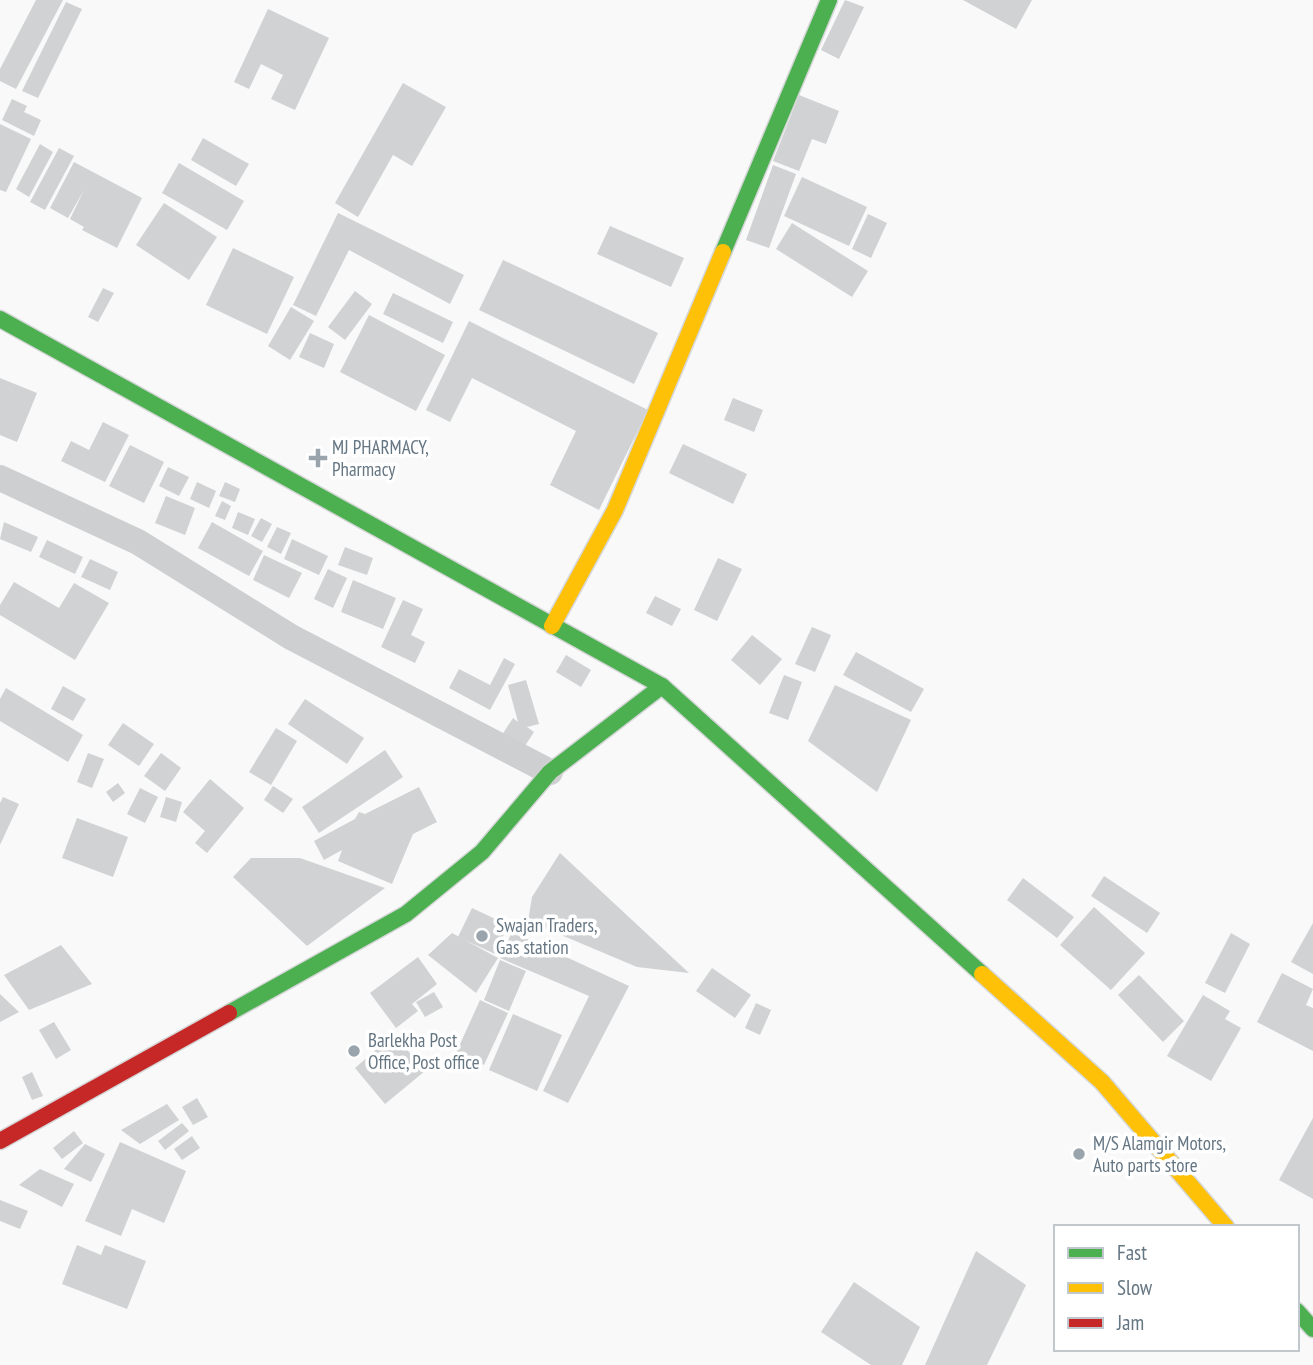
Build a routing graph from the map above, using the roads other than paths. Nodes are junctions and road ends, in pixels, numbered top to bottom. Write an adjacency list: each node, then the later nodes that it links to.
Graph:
1 (829, 0): 4 (main road)
2 (0, 319): 4 (main road)
3 (0, 478): 6 (street)
4 (552, 626): 5 (main road)
5 (662, 686): 6 (main road); 8 (main road)
6 (550, 772): 7 (main road)
7 (0, 1141)
8 (1224, 1225)
9 (1299, 1313): 10 (main road)
10 (1313, 1329)

